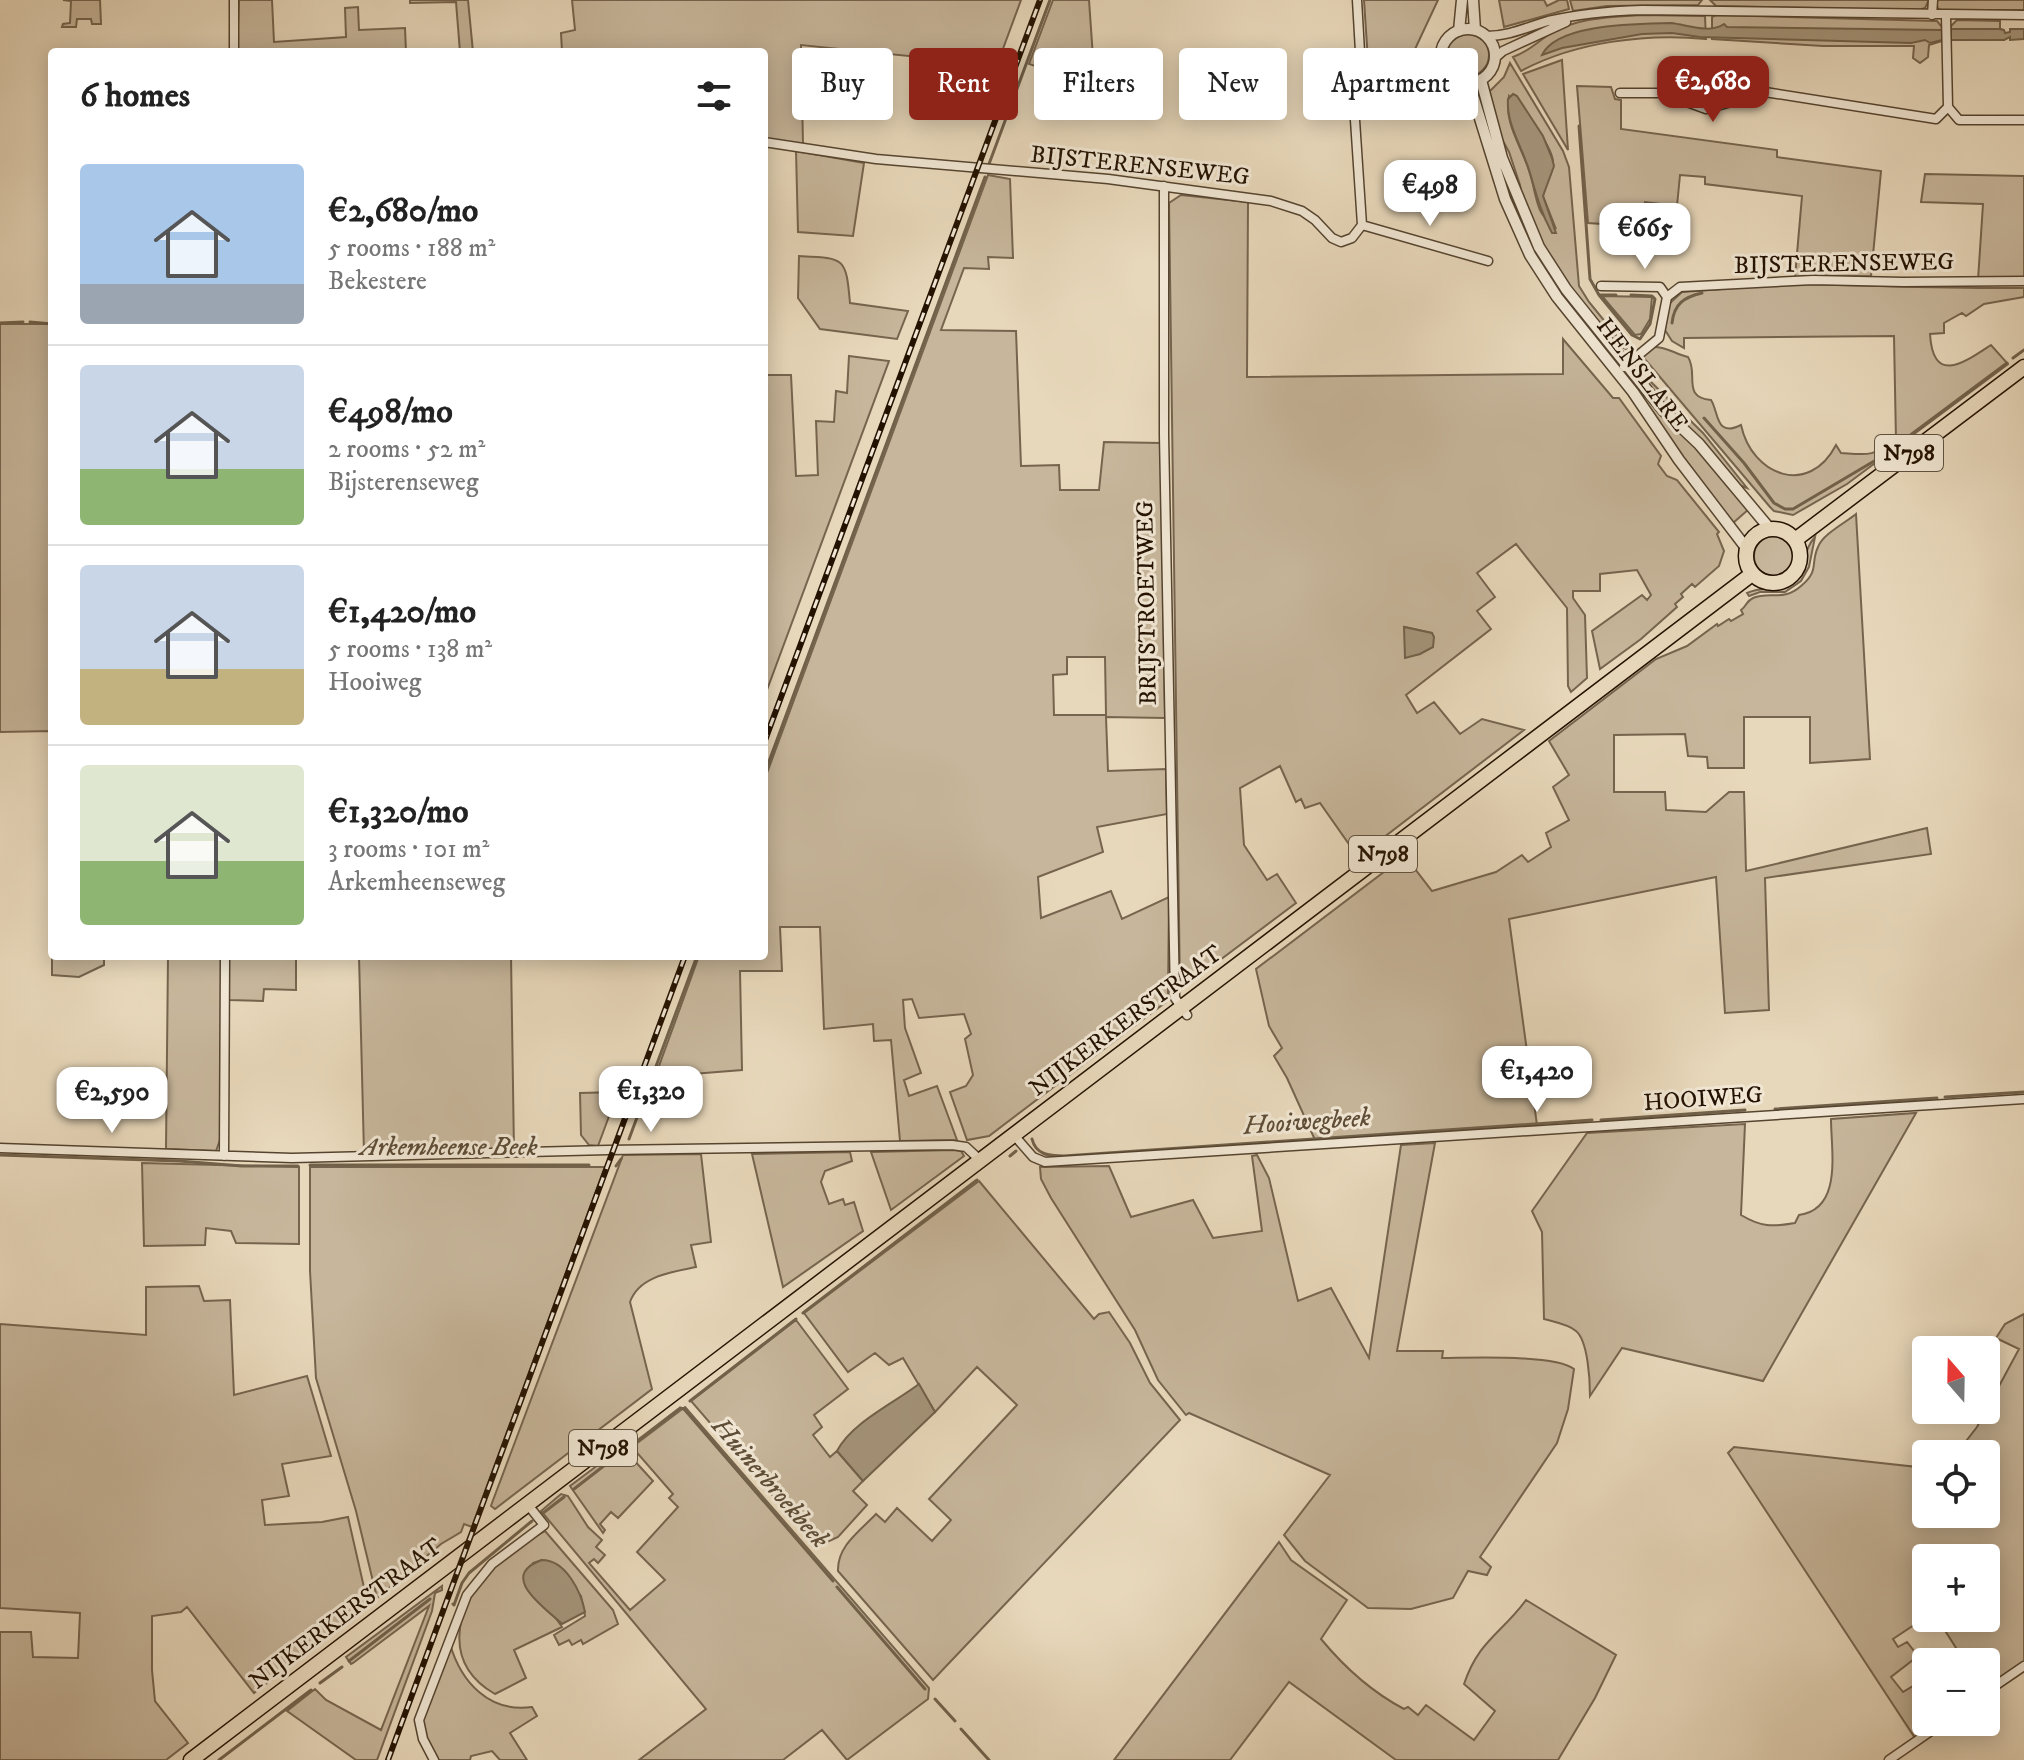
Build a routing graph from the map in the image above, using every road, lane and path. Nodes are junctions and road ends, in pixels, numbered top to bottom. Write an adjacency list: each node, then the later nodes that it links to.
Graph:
1 (234, 0): 15 (street)
2 (1357, 0): 16 (street)
3 (1462, 0): 13 (street)
4 (1473, 0): 12 (street)
5 (1706, 0): 7 (street)
6 (1933, 0): 8 (street)
7 (1707, 10): 8 (street); 11 (street)
8 (1932, 15): 10 (street)
9 (2024, 15): 10 (street)
10 (1946, 16): 24 (street)
11 (1574, 18): 14 (street); 18 (street)
12 (1475, 30): 13 (street); 14 (street)
13 (1459, 31): 17 (street)
14 (1487, 36): 18 (street)
15 (234, 48)
16 (1360, 48)
17 (1443, 48)
18 (1495, 58): 19 (street)
19 (1481, 80): 20 (street); 35 (street, HENSLARE)
20 (1478, 81)
21 (1767, 92): 23 (street); 23 (street); 24 (street)
22 (1620, 93): 23 (street)
23 (1661, 93)
24 (1948, 107): 27 (street)
25 (1478, 111): 37 (street, HENSLARE)
26 (1355, 120): 30 (street)
27 (2024, 120)
28 (768, 143): 29 (street, BIJSTERENSEWEG)
29 (1164, 186): 30 (street, BIJSTERENSEWEG); 43 (street, BRIJSTROETWEG)
30 (1362, 225): 31 (street)
31 (1488, 261)
32 (2024, 281): 34 (street, BIJSTERENSEWEG)
33 (1601, 286): 34 (street)
34 (1667, 297): 35 (street)
35 (1627, 363): 37 (street); 38 (street, HENSLARE)
36 (2024, 367): 39 (main road, N798)
37 (1617, 372): 40 (street, HENSLARE)
38 (1770, 529): 39 (main road); 40 (main road)
39 (1795, 540): 41 (main road)
40 (1747, 549): 41 (main road)
41 (1752, 574): 43 (main road, NIJKERKERSTRAAT / N798)
42 (225, 960): 47 (street)
43 (1184, 1011): 45 (main road, NIJKERKERSTRAAT / N798)
44 (2024, 1099): 45 (street, HOOIWEG)
45 (1013, 1134): 48 (main road, NIJKERKERSTRAAT / N798)
46 (0, 1148): 47 (street)
47 (224, 1156): 48 (street)
48 (980, 1160): 49 (main road, NIJKERKERSTRAAT / N798)
49 (528, 1505): 53 (main road, NIJKERKERSTRAAT / N798); 54 (street)
50 (2024, 1666): 51 (street)
51 (2000, 1682)
52 (1924, 1736): 55 (street)
53 (191, 1760)
54 (434, 1760)
55 (1889, 1760)

